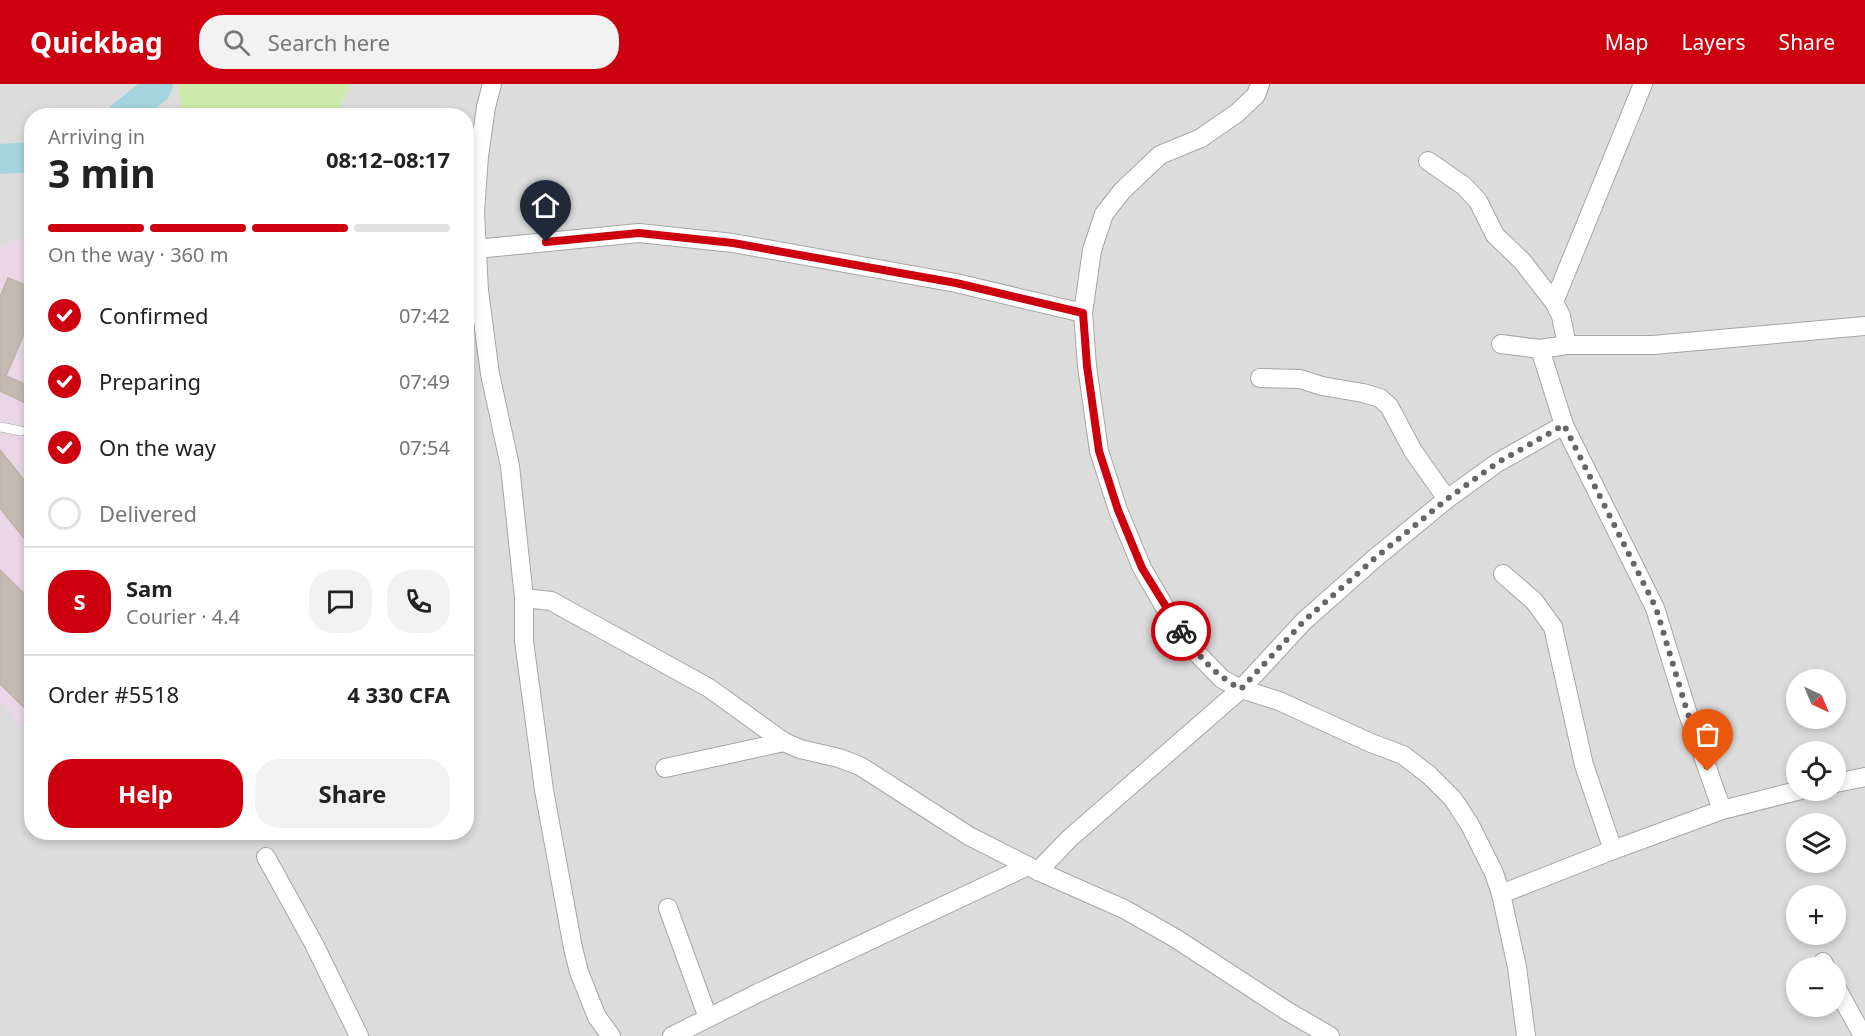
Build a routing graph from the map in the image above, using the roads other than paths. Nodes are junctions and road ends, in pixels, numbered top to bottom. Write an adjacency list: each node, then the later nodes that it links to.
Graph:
1 (492, 84): 5 (street)
2 (1260, 84): 7 (street)
3 (1643, 84): 6 (street)
4 (1428, 161): 6 (street)
5 (476, 249): 7 (street); 18 (street)
6 (1554, 302): 10 (street)
7 (1083, 313): 19 (street)
8 (1865, 326): 10 (street)
9 (1501, 344): 11 (street)
10 (1567, 345): 11 (street)
11 (1540, 349): 13 (street)
12 (1260, 378): 16 (street)
13 (1564, 425): 16 (street); 25 (street)
14 (0, 427): 15 (lane)
15 (21, 431)
16 (1447, 499): 19 (street)
17 (1503, 574): 26 (street)
18 (524, 597): 20 (street); 34 (street)
19 (1241, 689): 28 (street); 29 (street)
20 (784, 742): 21 (street); 28 (street)
21 (665, 768)
22 (1865, 777): 23 (street)
23 (1846, 781)
24 (1786, 794): 25 (street)
25 (1722, 810): 26 (street)
26 (1613, 850): 29 (street)
27 (266, 857): 33 (street)
28 (1033, 869): 32 (street); 36 (street)
29 (1501, 894): 37 (street)
30 (668, 908): 32 (street)
31 (1846, 1005): 38 (street)
32 (708, 1018): 35 (street)
33 (359, 1036)
34 (611, 1036)
35 (672, 1036)
36 (1330, 1036)
37 (1526, 1036)
38 (1863, 1036)

